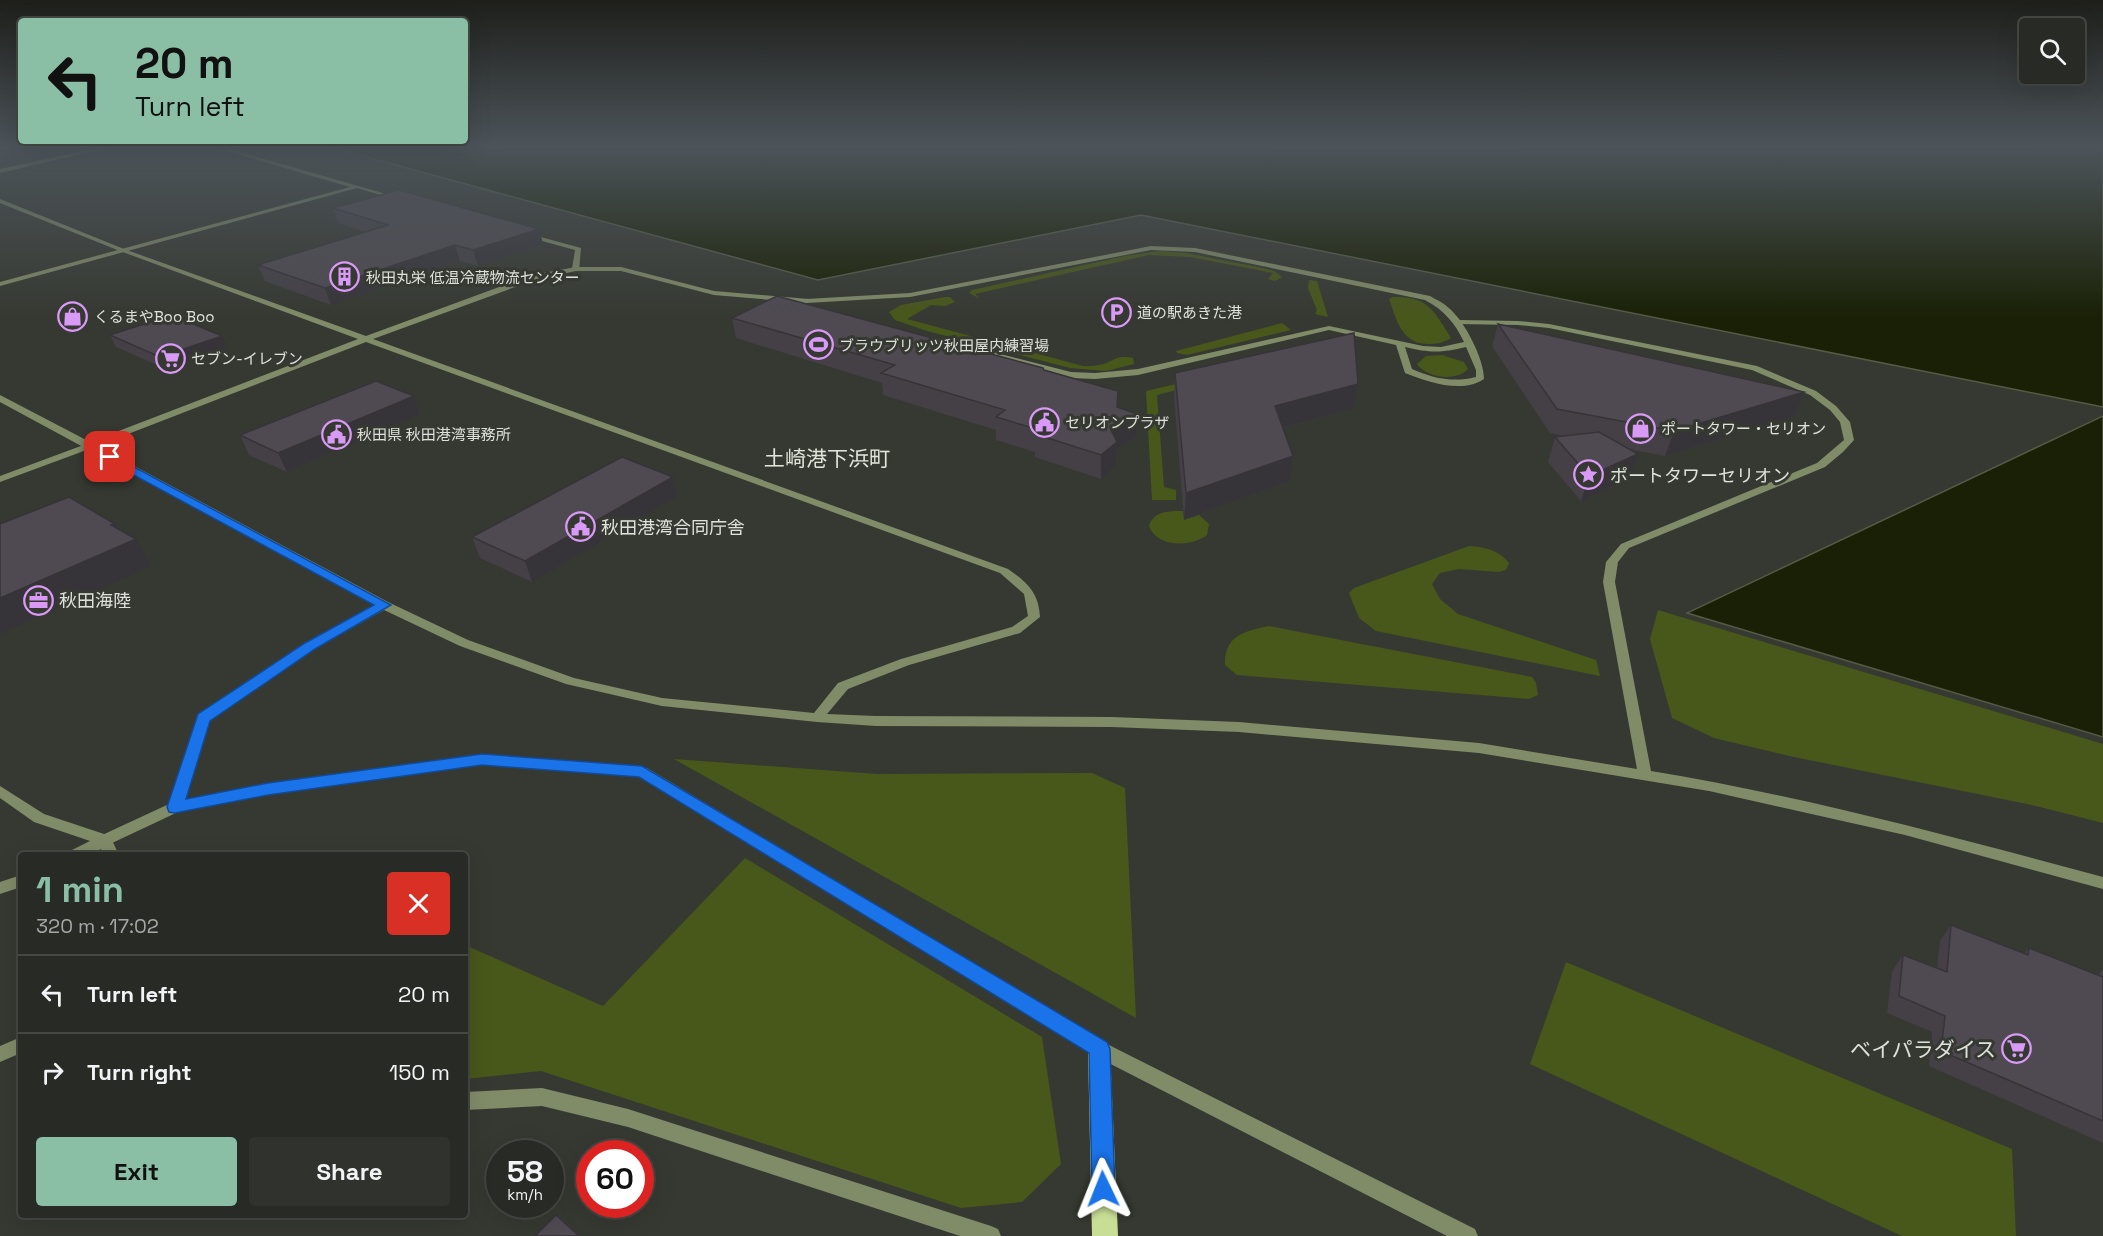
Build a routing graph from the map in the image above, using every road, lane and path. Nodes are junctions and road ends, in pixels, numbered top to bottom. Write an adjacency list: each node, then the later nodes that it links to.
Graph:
1 (7, 204): 4 (street)
2 (293, 204): 4 (street)
3 (523, 234): 5 (street)
4 (122, 250): 6 (street); 10 (street)
5 (576, 269): 7 (street); 10 (street)
6 (0, 284)
7 (806, 301): 8 (street); 9 (street)
8 (825, 308)
9 (1458, 322): 13 (street); 19 (street)
10 (365, 339): 15 (street); 18 (street)
11 (941, 340): 12 (street)
12 (1399, 343): 13 (street); 13 (street)
13 (1468, 344)
14 (0, 398): 15 (street)
15 (89, 446): 16 (street); 17 (street)
16 (0, 478)
17 (384, 605): 18 (street); 21 (street)
18 (817, 718): 19 (street)
19 (1645, 775): 25 (street)
20 (0, 791): 22 (street)
21 (175, 807): 22 (street); 28 (street)
22 (108, 848): 23 (street)
23 (89, 852)
24 (18, 882): 26 (street)
25 (2103, 883)
26 (0, 888)
27 (18, 1046): 29 (street)
28 (1099, 1049): 32 (main road); 33 (street)
29 (0, 1054)
30 (468, 1101): 31 (street)
31 (991, 1236)
32 (1105, 1236)
33 (1468, 1236)

